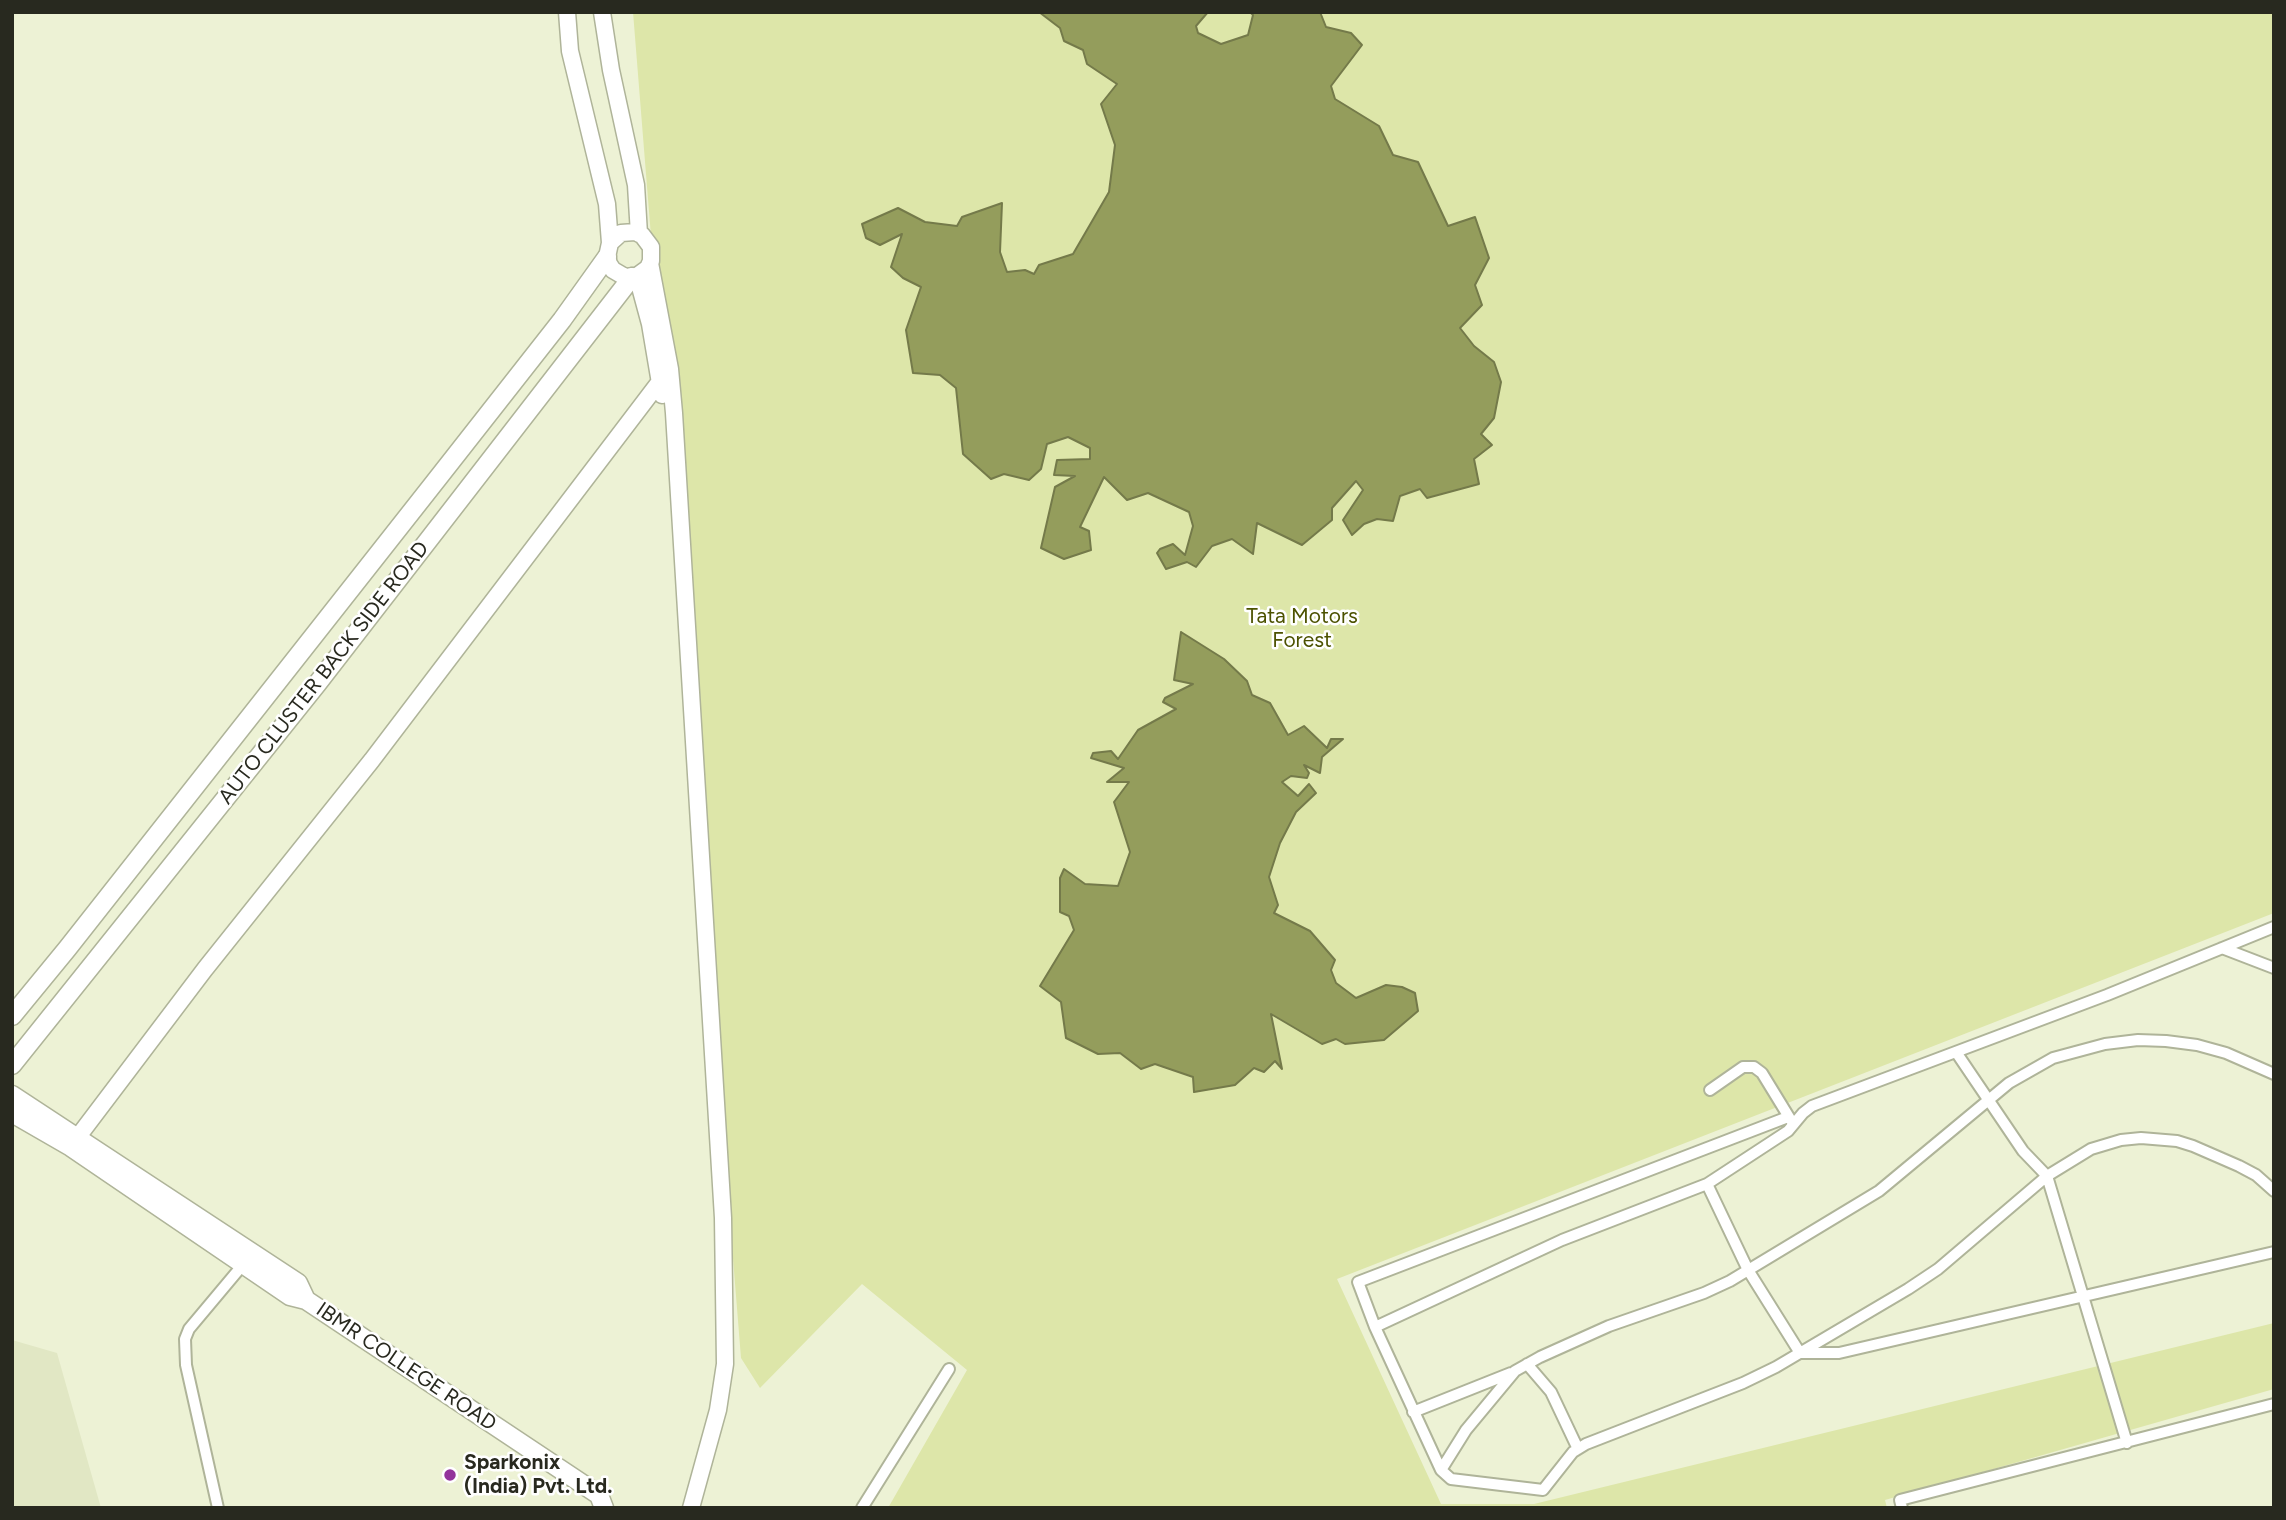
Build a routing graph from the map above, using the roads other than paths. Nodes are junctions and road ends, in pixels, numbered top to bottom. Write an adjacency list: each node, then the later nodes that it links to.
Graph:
1 (567, 12): 4 (main road)
2 (602, 12): 3 (main road)
3 (639, 234): 4 (main road); 5 (main road)
4 (608, 250): 6 (main road); 11 (main road, AUTO CLUSTER BACK SIDE ROAD)
5 (650, 263): 6 (main road, AUTO CLUSTER BACK SIDE ROAD); 7 (main road)
6 (635, 276): 7 (main road); 13 (main road, AUTO CLUSTER BACK SIDE ROAD)
7 (665, 375): 20 (main road); 24 (main road)
8 (2274, 927): 9 (street)
9 (2222, 948): 10 (street); 12 (street)
10 (2274, 968)
11 (12, 1016)
12 (1956, 1052): 17 (street); 19 (street)
13 (12, 1065)
14 (2274, 1074): 17 (street)
15 (1710, 1090): 19 (street)
16 (12, 1095): 20 (main road, IBMR COLLEGE ROAD)
17 (1987, 1100): 21 (street); 27 (street)
18 (12, 1113): 20 (main road, IBMR COLLEGE ROAD)
19 (1791, 1121): 22 (street); 29 (street)
20 (74, 1142): 26 (main road, IBMR COLLEGE ROAD)
21 (2047, 1177): 23 (street); 28 (street); 30 (street)
22 (1707, 1184): 27 (street); 29 (street)
23 (2274, 1191)
24 (716, 1193): 41 (main road); 42 (main road)
25 (2274, 1252): 28 (street)
26 (247, 1259): 39 (street); 40 (main road, IBMR COLLEGE ROAD)
27 (1748, 1270): 30 (street); 31 (street)
28 (2084, 1297): 30 (street); 36 (street)
29 (1375, 1327): 35 (street)
30 (1800, 1353): 37 (street)
31 (1527, 1364): 33 (street); 37 (street)
32 (949, 1369): 43 (street)
33 (1515, 1371): 35 (street); 38 (street)
34 (2274, 1404): 36 (street)
35 (1413, 1412): 38 (street)
36 (2127, 1443): 44 (street)
37 (1578, 1449): 38 (street)
38 (1441, 1470)
39 (218, 1508)
40 (604, 1508)
41 (681, 1508)
42 (691, 1508)
43 (862, 1508)
44 (1902, 1508)

